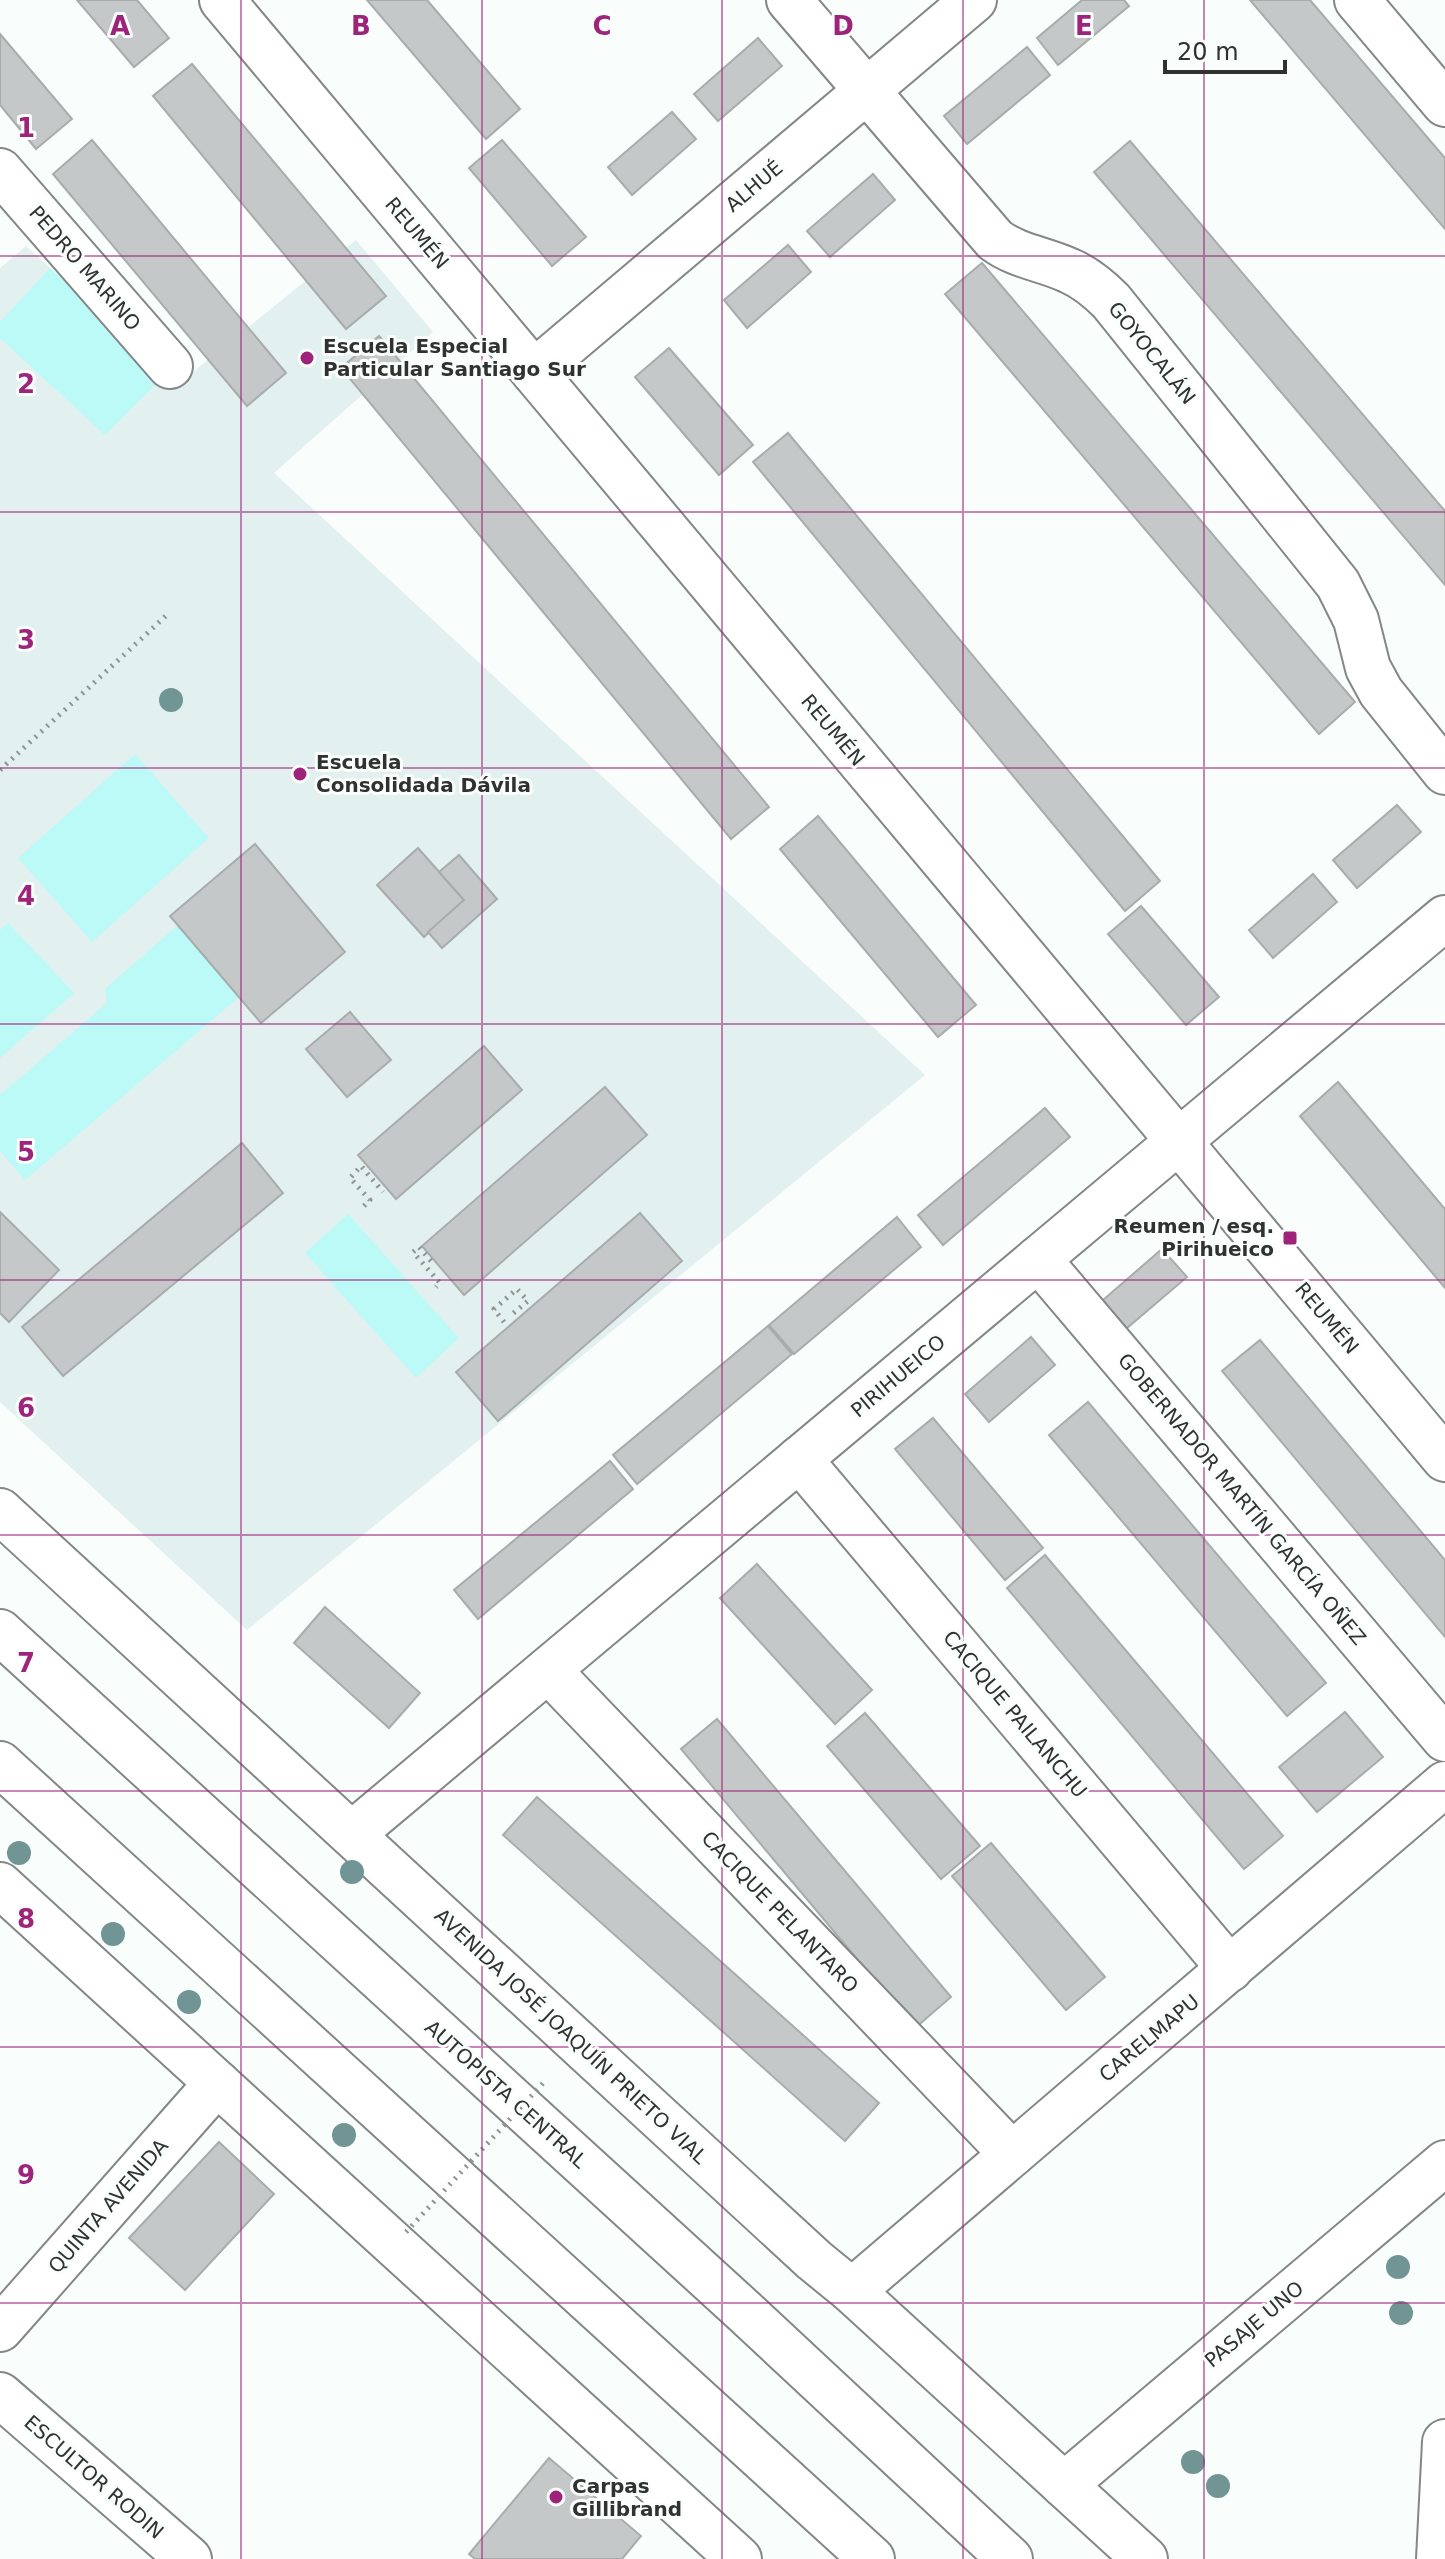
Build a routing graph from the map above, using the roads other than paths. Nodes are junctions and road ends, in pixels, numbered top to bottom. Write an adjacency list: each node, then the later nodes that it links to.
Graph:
1 (222, 0): 9 (main road, REUMÉN)
2 (789, 0): 5 (main road, GOYOCALÁN)
3 (974, 0): 5 (main road, ALHUÉ)
4 (1357, 0): 6 (main road)
5 (866, 92): 9 (main road, ALHUÉ); 10 (main road, GOYOCALÁN)
6 (1445, 104)
7 (0, 171): 8 (main road, PEDRO MARINO)
8 (170, 366)
9 (534, 372): 12 (main road, REUMÉN)
10 (1445, 772)
11 (1445, 918): 12 (main road, PIRIHUEICO)
12 (1178, 1141): 13 (main road, PIRIHUEICO); 15 (main road, REUMÉN)
13 (1038, 1259): 14 (main road, PIRIHUEICO); 19 (main road, GOBERNADOR MARTÍN GARCÍA OÑEZ)
14 (799, 1459): 18 (main road, PIRIHUEICO); 24 (main road, CACIQUE PAILANCHU)
15 (1445, 1459)
16 (0, 1511): 22 (main road, AVENIDA JOSÉ JOAQUÍN PRIETO VIAL)
17 (0, 1632): 36 (main road, AUTOPISTA CENTRAL)
18 (548, 1670): 22 (main road, PIRIHUEICO); 26 (main road, CACIQUE PELANTARO)
19 (1445, 1739)
20 (0, 1764): 35 (main road)
21 (1445, 1784): 24 (main road, CARELMAPU)
22 (352, 1834): 28 (main road, AVENIDA JOSÉ JOAQUÍN PRIETO VIAL)
23 (0, 1885): 25 (main road)
24 (1230, 1969): 26 (main road, CARELMAPU)
25 (217, 2083): 29 (main road, QUINTA AVENIDA); 33 (main road)
26 (1012, 2154): 28 (main road, CARELMAPU)
27 (1439, 2180): 32 (main road, PASAJE UNO)
28 (852, 2291): 32 (main road, AVENIDA JOSÉ JOAQUÍN PRIETO VIAL)
29 (0, 2329)
30 (0, 2395): 34 (main road, ESCULTOR RODIN)
31 (1445, 2442): 38 (main road)
32 (1064, 2485): 37 (main road, AVENIDA JOSÉ JOAQUÍN PRIETO VIAL)
33 (719, 2552)
34 (189, 2559)
35 (872, 2559)
36 (1010, 2559)
37 (1145, 2559)
38 (1439, 2559)

